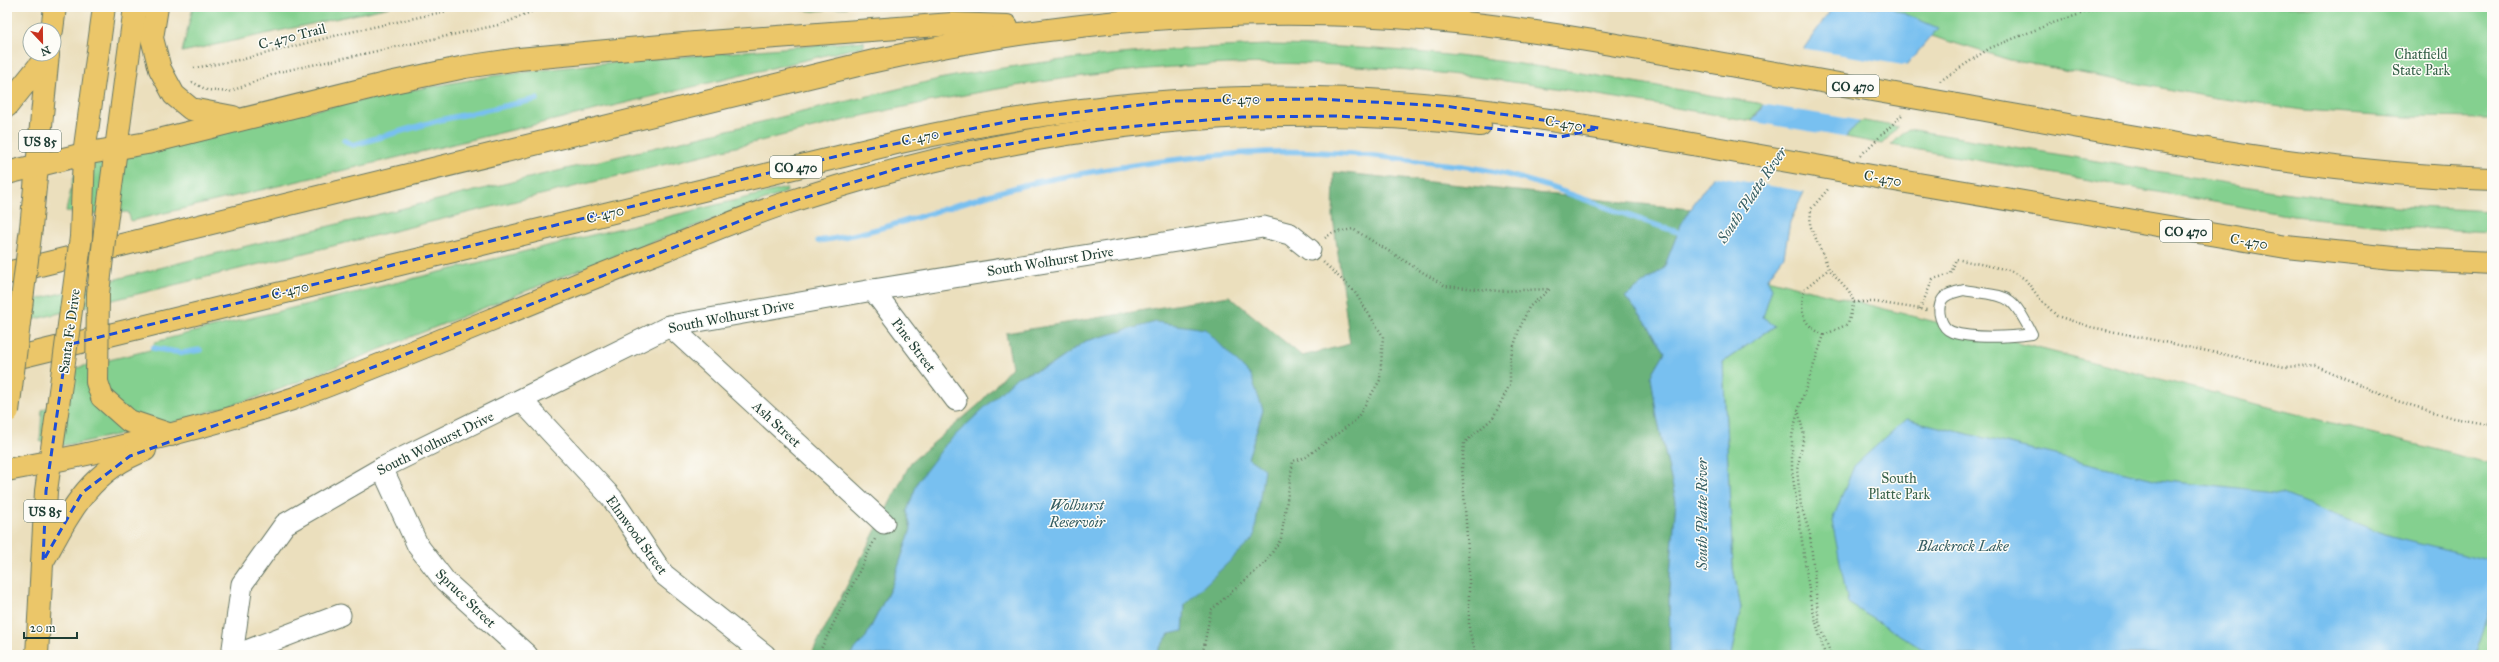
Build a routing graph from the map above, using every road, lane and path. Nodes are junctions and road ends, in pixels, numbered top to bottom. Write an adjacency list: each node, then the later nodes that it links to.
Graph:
1 (55, 7): 7 (highway)
2 (104, 7): 17 (highway, Santa Fe Drive / US 85)
3 (135, 7): 16 (highway)
4 (157, 7): 14 (highway)
5 (465, 7): 11 (path, C-470 Trail)
6 (542, 7): 12 (path)
7 (53, 22)
8 (1044, 30): 14 (highway); 20 (highway, CO 470, bridge); 23 (highway, CO 470)
9 (42, 62): 13 (highway)
10 (47, 62): 18 (highway, US 85)
11 (194, 68)
12 (192, 82)
13 (7, 106)
14 (242, 119): 16 (highway)
15 (1599, 128): 22 (highway, C-470 / CO 470, bridge); 29 (highway, C-470 / CO 470); 34 (highway)
16 (116, 149): 17 (highway); 36 (highway, bridge)
17 (84, 154): 18 (highway); 37 (highway, Santa Fe Drive / US 85, bridge)
18 (38, 166): 19 (highway); 33 (highway, US 85, bridge)
19 (7, 173)
20 (2492, 179)
21 (1310, 250): 24 (street, South Wolhurst Drive); 49 (path); 50 (path)
22 (2492, 263)
23 (7, 273)
24 (873, 290): 26 (street, South Wolhurst Drive); 31 (street, Pine Street)
25 (1854, 302): 28 (path); 28 (path); 35 (path)
26 (670, 326): 30 (street, South Wolhurst Drive); 40 (street, Ash Street)
27 (2032, 334): 27 (lane)
28 (1824, 335): 32 (path)
29 (7, 360)
30 (521, 400): 38 (street, South Wolhurst Drive); 47 (street, Elmwood Street)
31 (956, 400)
32 (1798, 410): 51 (path); 52 (path)
33 (8, 412)
34 (222, 421): 36 (highway); 41 (highway)
35 (2492, 425)
36 (172, 435): 37 (highway)
37 (51, 462): 39 (highway); 41 (highway, Santa Fe Drive / US 85)
38 (382, 468): 44 (street, South Wolhurst Drive); 46 (street, Spruce Street)
39 (7, 470)
40 (884, 523): 48 (path)
41 (43, 561): 43 (highway, Santa Fe Drive / US 85)
42 (340, 615): 45 (street)
43 (37, 655)
44 (232, 655)
45 (236, 655)
46 (527, 655)
47 (765, 655)
48 (818, 655)
49 (1199, 655)
50 (1476, 655)
51 (1825, 655)
52 (1831, 655)

